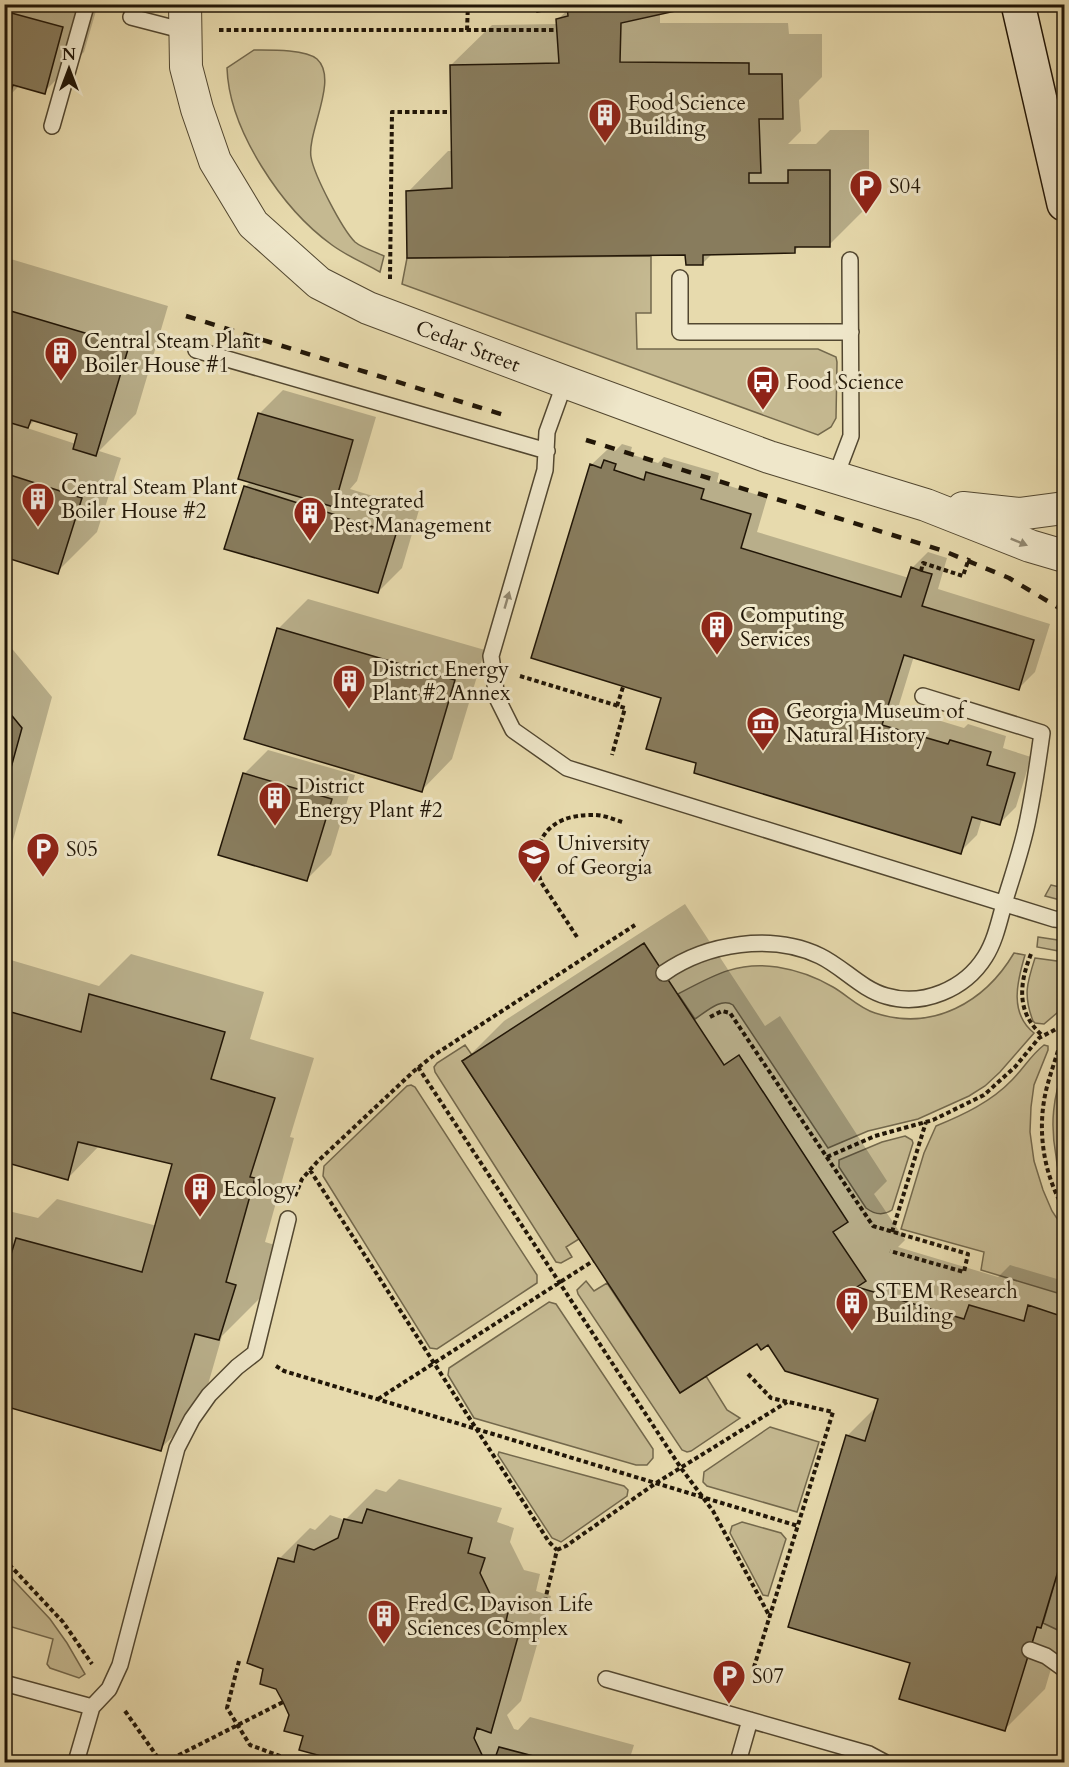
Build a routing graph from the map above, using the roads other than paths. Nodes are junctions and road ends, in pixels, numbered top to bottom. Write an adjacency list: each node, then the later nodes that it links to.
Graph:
1 (1018, 4): 6 (main road)
2 (86, 6): 5 (lane)
3 (131, 17): 4 (lane)
4 (185, 18): 11 (street, Cedar Street)
5 (52, 126)
6 (1065, 204)
7 (850, 260): 9 (lane)
8 (680, 278): 9 (lane)
9 (851, 332): 13 (lane)
10 (196, 350): 12 (lane)
11 (565, 382): 12 (lane); 13 (street, Cedar Street)
12 (547, 451): 18 (lane, one-way to 12)
13 (835, 478): 14 (street, Cedar Street)
14 (926, 505): 15 (street, Cedar Street); 16 (street, Cedar Street, one-way to 16)
15 (1065, 508)
16 (1065, 556)
17 (923, 696): 18 (lane)
18 (1004, 904): 19 (lane); 20 (lane)
19 (1065, 920)
20 (664, 973)
21 (288, 1220): 26 (lane)
22 (1030, 1650): 23 (lane)
23 (1065, 1669)
24 (606, 1679): 27 (lane)
25 (4, 1683): 26 (lane)
26 (92, 1707): 28 (lane)
27 (750, 1720): 29 (lane); 30 (lane)
28 (76, 1762)
29 (738, 1762)
30 (884, 1762)

